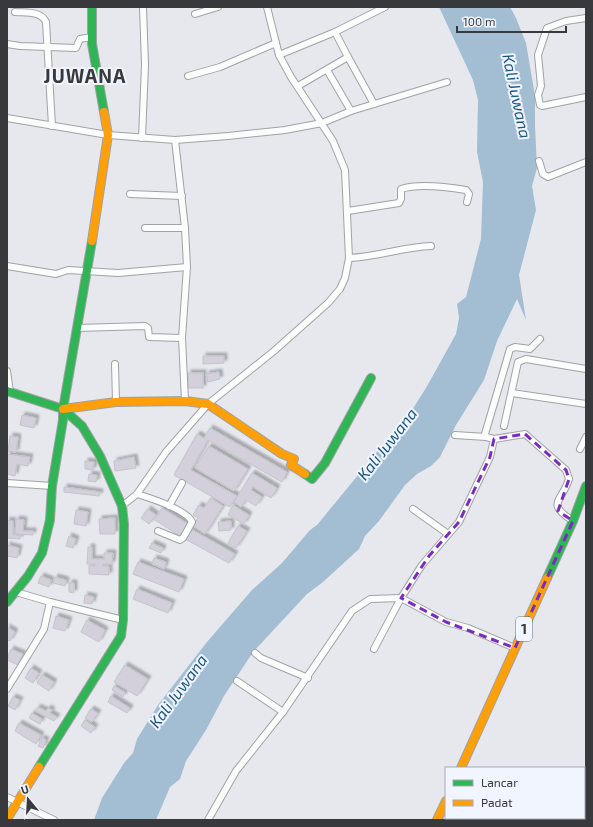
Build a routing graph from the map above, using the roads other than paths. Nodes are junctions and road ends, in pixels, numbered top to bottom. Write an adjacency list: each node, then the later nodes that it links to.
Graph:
1 (92, 7): 10 (main road)
2 (144, 7): 27 (street)
3 (218, 7): 7 (street)
4 (267, 7): 11 (street)
5 (385, 7): 9 (street)
6 (15, 12): 13 (street)
7 (195, 14)
8 (586, 18): 20 (street)
9 (335, 32): 14 (street); 15 (street)
10 (92, 38): 13 (street); 26 (main road)
11 (276, 43): 14 (street); 17 (street)
12 (7, 44): 13 (street)
13 (48, 48): 25 (street)
14 (279, 55): 19 (street)
15 (348, 57): 16 (street); 21 (street)
16 (327, 70): 19 (street); 22 (street)
17 (188, 76)
18 (447, 82): 21 (street)
19 (298, 86): 24 (street)
20 (586, 97)
21 (374, 104): 22 (street)
22 (351, 111): 24 (street)
23 (7, 118): 25 (street)
24 (322, 123): 28 (street); 34 (street)
25 (52, 126): 26 (street)
26 (108, 135): 27 (street); 41 (main road)
27 (142, 138): 28 (street)
28 (175, 140): 32 (street)
29 (539, 161): 30 (street)
30 (586, 162)
31 (130, 194): 32 (street)
32 (182, 196): 36 (street)
33 (467, 202): 34 (street)
34 (348, 211): 38 (street)
35 (145, 228): 36 (street)
36 (185, 228): 40 (street)
37 (431, 246): 38 (street)
38 (349, 258): 53 (street)
39 (7, 266): 41 (street)
40 (187, 267): 41 (street); 43 (street)
41 (88, 270): 42 (main road)
42 (77, 328): 43 (street); 55 (main road)
43 (182, 338): 51 (street)
44 (540, 339): 58 (street)
45 (115, 364): 52 (street)
46 (586, 369): 50 (street)
47 (7, 371): 49 (street)
48 (371, 378): 53 (main road)
49 (9, 392): 55 (main road)
50 (512, 393): 54 (street); 56 (street)
51 (185, 401): 52 (main road); 53 (main road)
52 (116, 402): 55 (main road)
53 (208, 404): 66 (street)
54 (586, 404)
55 (63, 409): 64 (main road); 67 (main road)
56 (504, 426)
57 (455, 435): 58 (street)
58 (486, 437): 60 (street)
59 (586, 437): 61 (street)
60 (494, 440): 70 (street); 72 (street)
61 (580, 450)
62 (182, 483): 68 (street)
63 (7, 484): 64 (street)
64 (52, 486): 73 (main road)
65 (585, 488): 70 (main road, 1)
66 (137, 494): 67 (street); 68 (street)
67 (122, 506): 76 (main road)
68 (169, 506): 71 (street)
69 (413, 509): 72 (street)
70 (573, 521): 77 (main road, 1)
71 (158, 531)
72 (448, 534): 74 (street)
73 (10, 597): 75 (street)
74 (401, 598): 77 (street); 78 (street); 80 (street)
75 (50, 602): 76 (street); 82 (street)
76 (123, 620): 86 (main road)
77 (515, 648): 84 (main road, 1)
78 (374, 649)
79 (255, 653): 80 (street)
80 (308, 678): 83 (street)
81 (238, 682): 83 (street)
82 (7, 689)
83 (284, 712): 90 (street)
84 (461, 767)
85 (7, 797): 86 (street)
86 (18, 802): 88 (main road); 89 (street)
87 (445, 802): 91 (main road)
88 (7, 819)
89 (54, 820)
90 (208, 820)
91 (437, 820)

